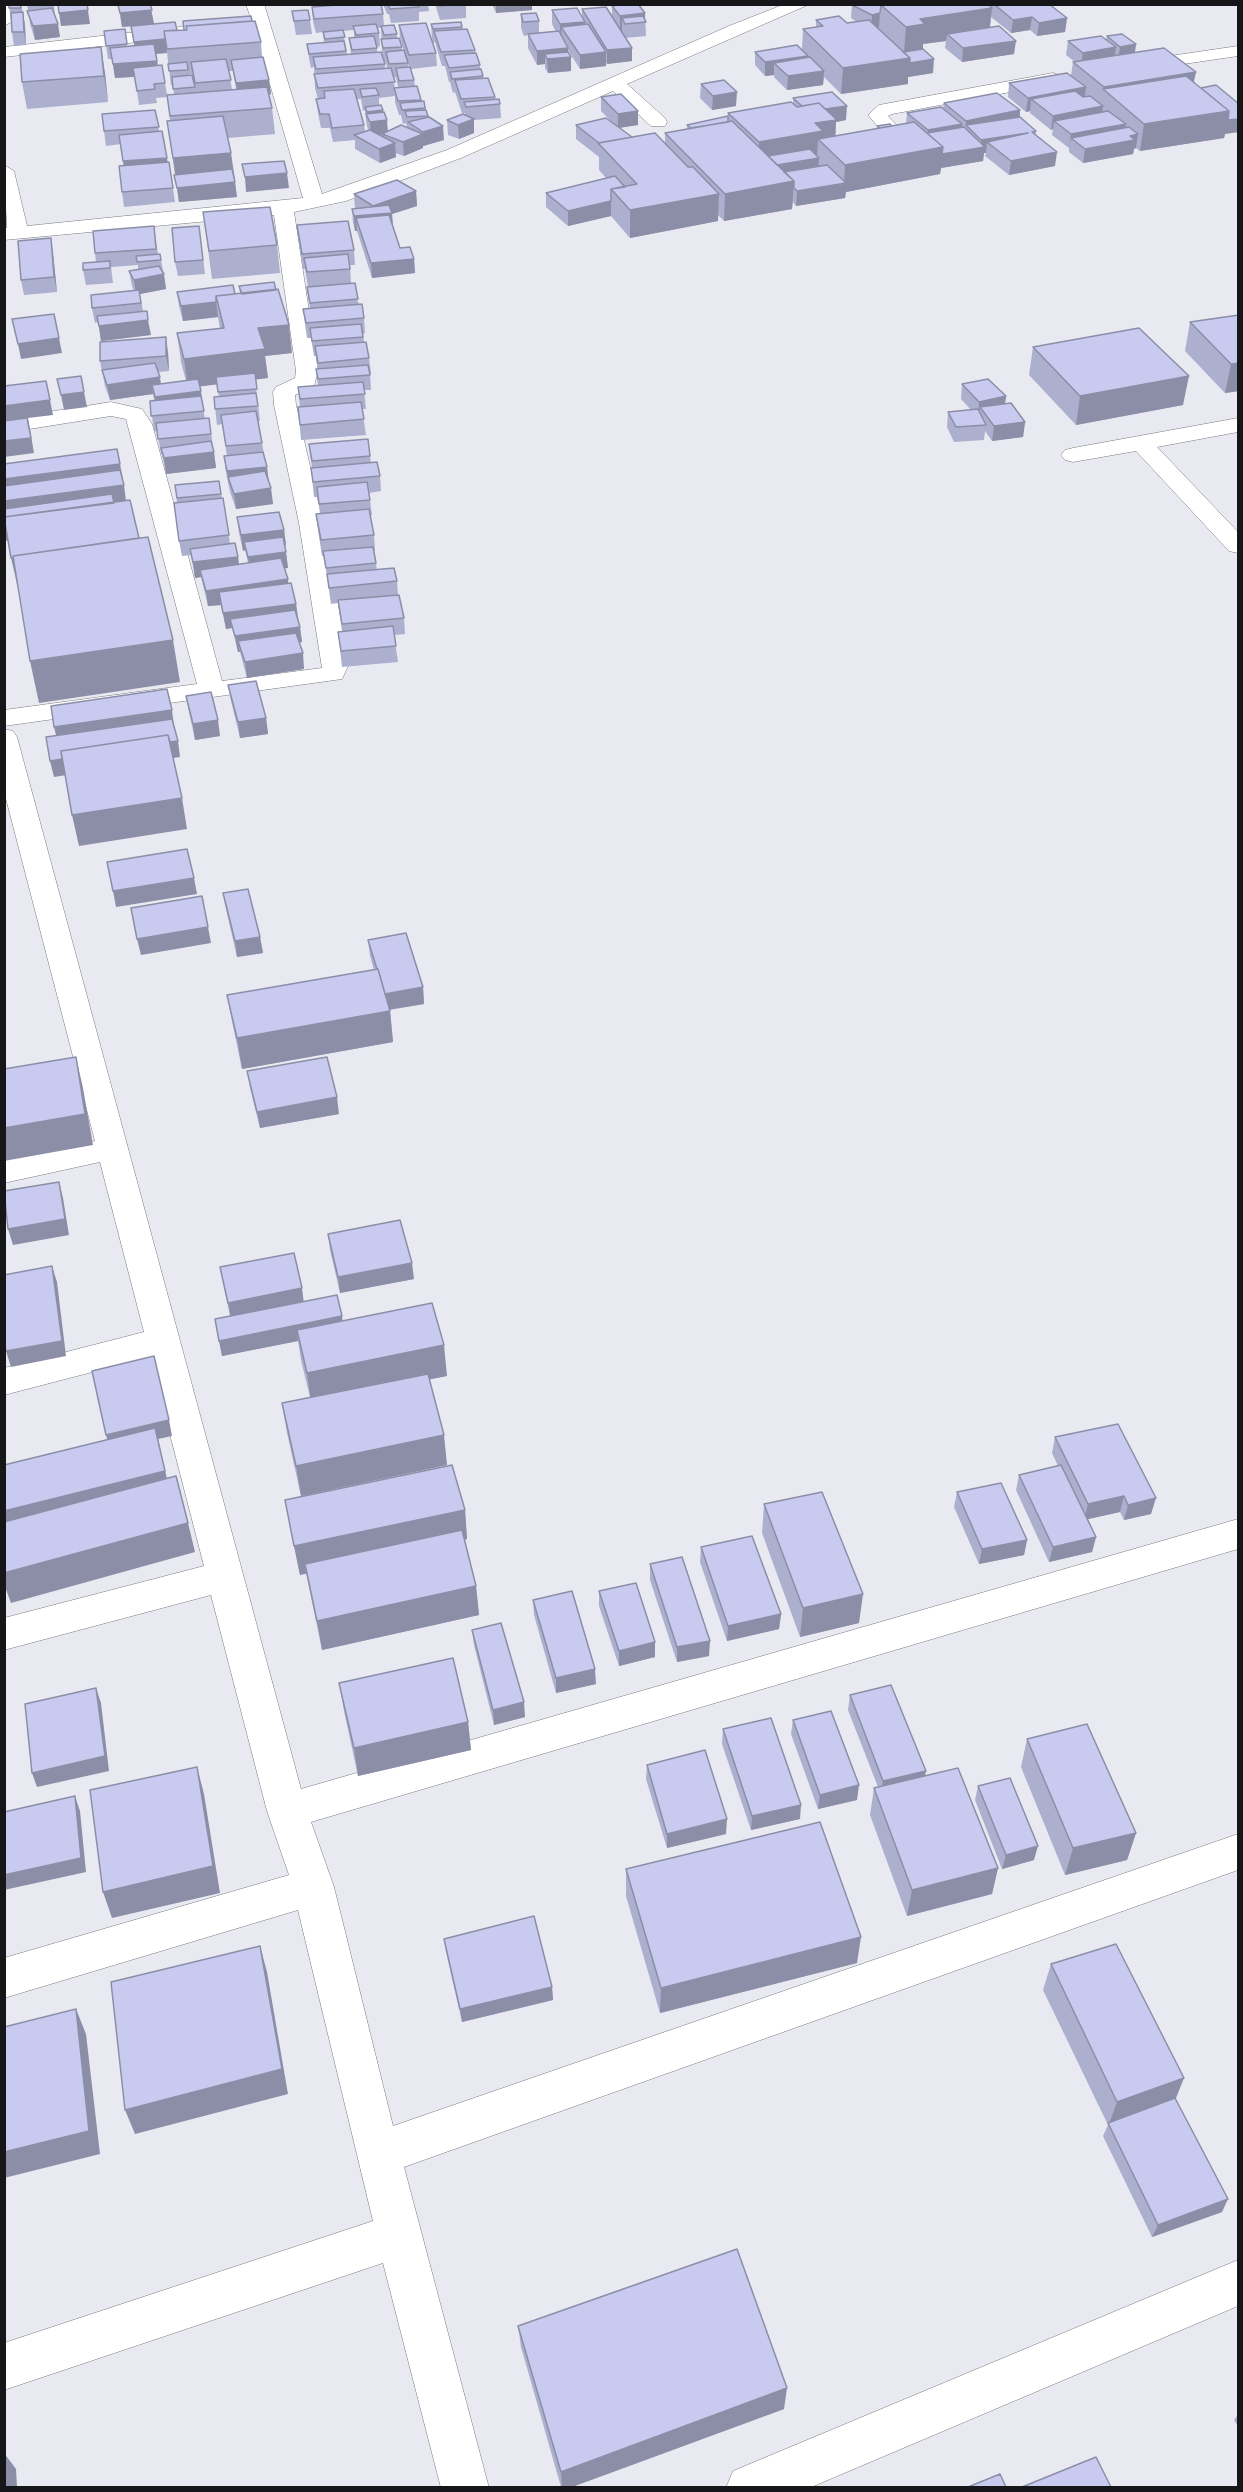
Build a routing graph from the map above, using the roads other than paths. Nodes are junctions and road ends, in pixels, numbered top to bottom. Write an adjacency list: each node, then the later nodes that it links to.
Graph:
1 (6, 4): 4 (street)
2 (802, 4): 9 (street)
3 (257, 14): 6 (street); 13 (street)
4 (4, 21)
5 (1239, 51): 7 (street)
6 (4, 52)
7 (1112, 70)
8 (1066, 77): 11 (street)
9 (615, 83): 10 (street); 13 (street)
10 (658, 122)
11 (838, 146)
12 (4, 171): 15 (street)
13 (314, 202): 14 (street)
14 (283, 208): 15 (street); 21 (street)
15 (11, 233)
16 (1239, 425): 18 (street)
17 (4, 426): 21 (street)
18 (1141, 443): 19 (street); 20 (street)
19 (1073, 455)
20 (1239, 546)
21 (212, 691): 22 (street)
22 (4, 718)
23 (4, 737): 24 (street)
24 (113, 1148): 25 (street); 26 (street)
25 (4, 1172)
26 (163, 1340): 27 (street); 29 (street)
27 (4, 1382)
28 (1239, 1534): 31 (street)
29 (225, 1576): 30 (street); 31 (street)
30 (4, 1634)
31 (287, 1811): 33 (street)
32 (1239, 1852): 35 (street)
33 (313, 1887): 34 (street); 35 (street)
34 (4, 1978)
35 (378, 2154): 36 (street)
36 (399, 2235): 38 (street); 39 (street)
37 (1239, 2283): 40 (street)
38 (4, 2367)
39 (465, 2487)
40 (750, 2487)

